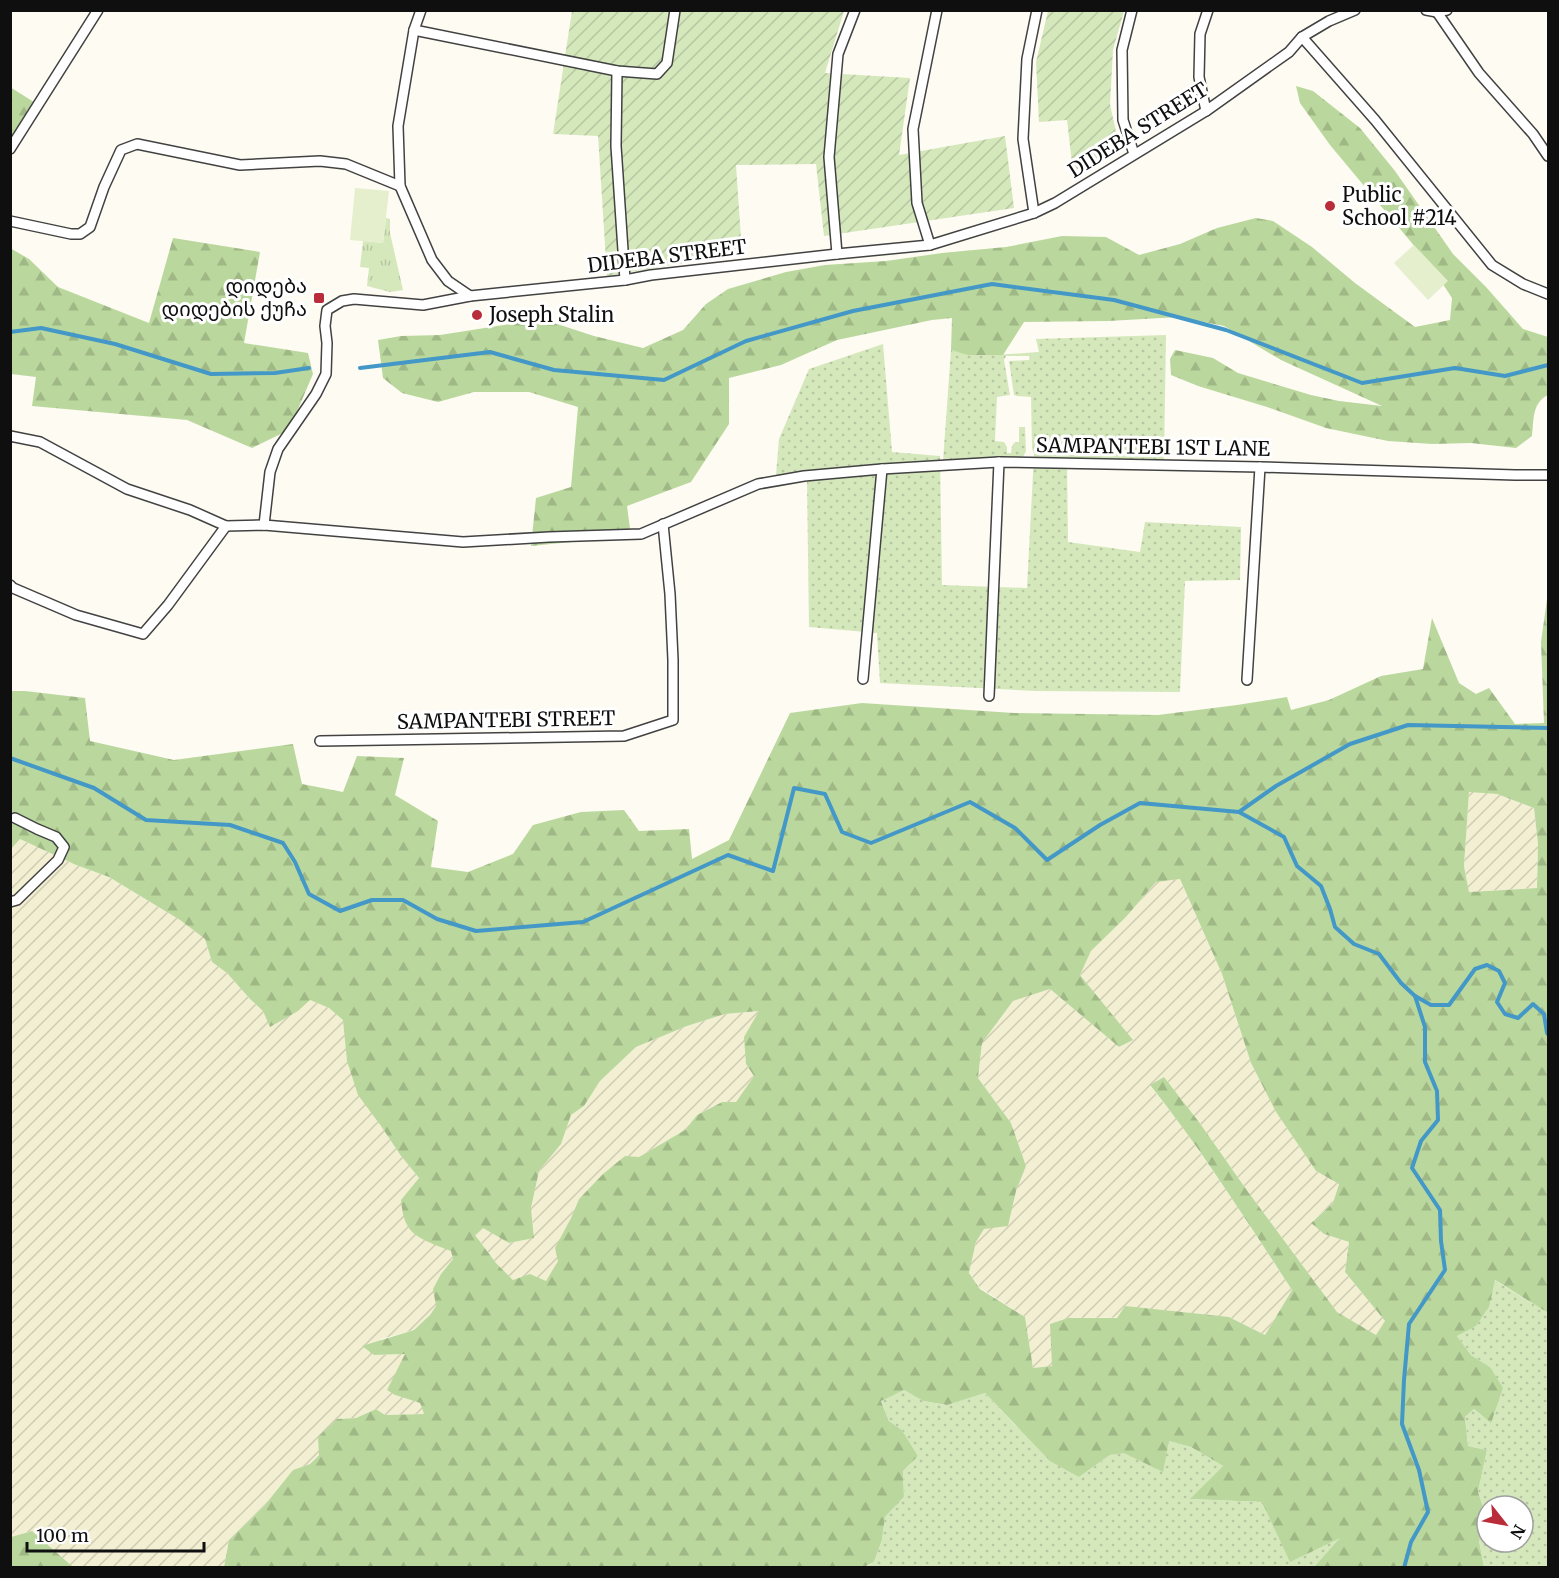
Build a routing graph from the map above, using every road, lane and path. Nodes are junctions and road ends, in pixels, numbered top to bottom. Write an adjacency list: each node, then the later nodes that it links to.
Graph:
1 (98, 10): 16 (street)
2 (421, 10): 12 (street)
3 (675, 10): 14 (street)
4 (855, 10): 23 (street)
5 (937, 10): 22 (street)
6 (1037, 10): 20 (street)
7 (1132, 10): 17 (street)
8 (1208, 10): 15 (street)
9 (1355, 10): 13 (street, DIDEBA STREET)
10 (1426, 10): 11 (street)
11 (1442, 11): 18 (street)
12 (414, 30): 14 (street); 19 (street)
13 (1302, 37): 15 (street, DIDEBA STREET); 25 (street)
14 (617, 71): 24 (street)
15 (1206, 111): 17 (street, DIDEBA STREET)
16 (10, 149)
17 (1134, 154): 20 (street, DIDEBA STREET)
18 (1548, 156)
19 (400, 186): 21 (street); 26 (street)
20 (1034, 213): 22 (street, DIDEBA STREET)
21 (10, 221)
22 (930, 245): 23 (street, DIDEBA STREET)
23 (837, 254): 24 (street, DIDEBA STREET)
24 (625, 280): 26 (street, DIDEBA STREET)
25 (1548, 294)
26 (470, 296): 33 (street, DIDEBA STREET)
27 (10, 436): 34 (street)
28 (999, 462): 29 (street, SAMPANTEBI 1ST LANE); 30 (street, SAMPANTEBI 1ST LANE); 38 (street)
29 (1260, 467): 31 (street, SAMPANTEBI 1ST LANE); 37 (street)
30 (882, 469): 32 (street, SAMPANTEBI 1ST LANE); 36 (street)
31 (1548, 475)
32 (663, 524): 33 (street); 39 (street, SAMPANTEBI STREET)
33 (264, 525): 34 (street)
34 (226, 526): 35 (street)
35 (10, 585)
36 (863, 679)
37 (1247, 680)
38 (989, 696)
39 (320, 741)
40 (15, 818): 41 (street)
41 (10, 902)

